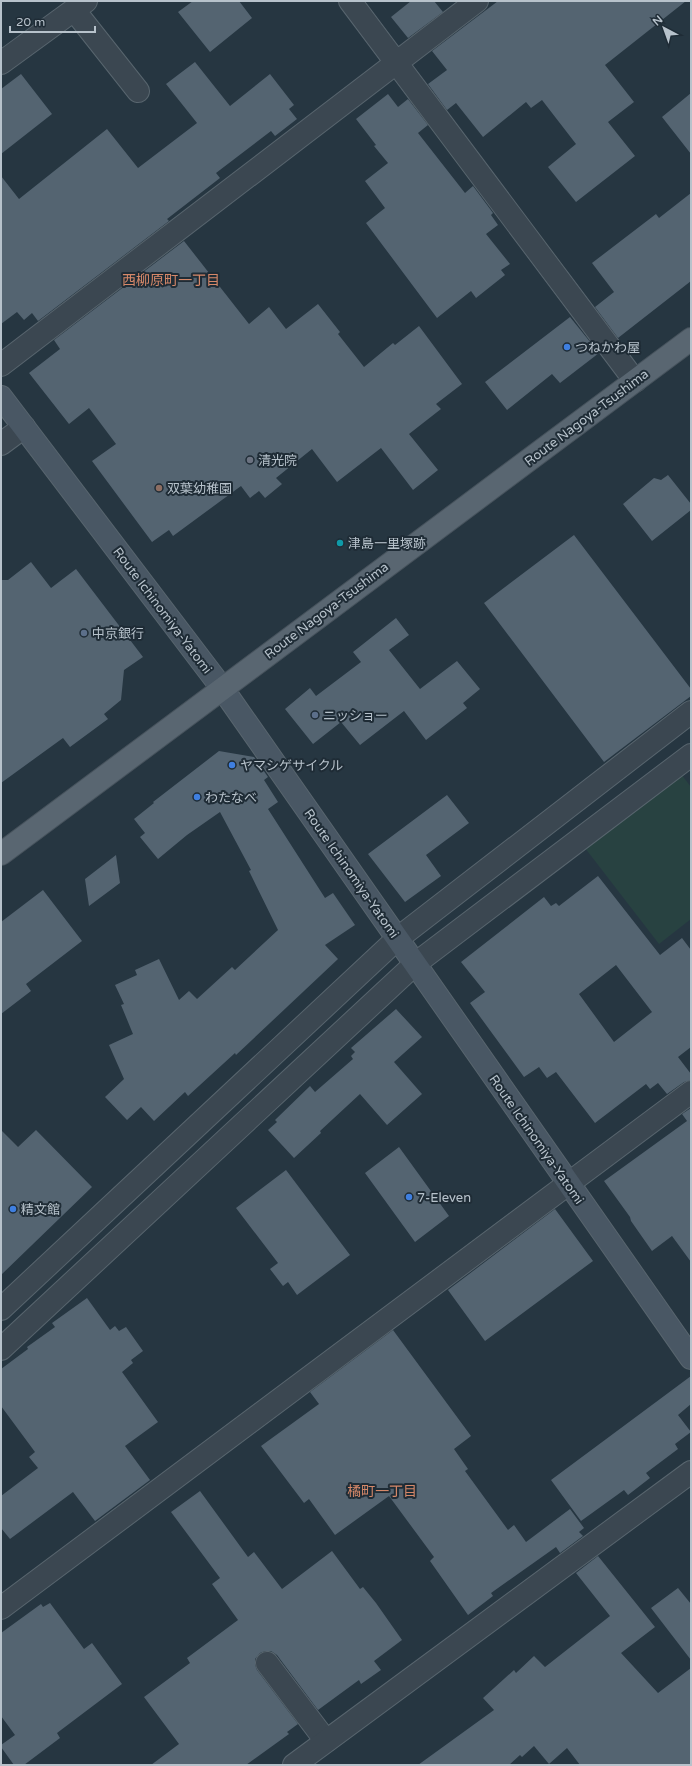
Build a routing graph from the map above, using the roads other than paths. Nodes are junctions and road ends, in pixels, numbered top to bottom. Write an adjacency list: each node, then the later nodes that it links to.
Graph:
1 (350, 1): 4 (street)
2 (477, 1): 4 (street)
3 (80, 5): 5 (street); 6 (street)
4 (396, 62): 8 (street); 9 (street)
5 (1, 63)
6 (138, 91)
7 (691, 339): 9 (main road, Route Nagoya-Tsushima)
8 (1, 365)
9 (635, 381): 13 (main road, Route Nagoya-Tsushima)
10 (1, 397): 11 (main road, Route Ichinomiya-Yatomi)
11 (24, 427): 12 (street); 13 (main road, Route Ichinomiya-Yatomi)
12 (1, 444)
13 (222, 688): 16 (main road, Route Nagoya-Tsushima); 17 (main road, Route Ichinomiya-Yatomi)
14 (691, 712): 17 (street)
15 (691, 755): 18 (street)
16 (1, 854)
17 (397, 939): 18 (main road, Route Ichinomiya-Yatomi); 21 (street)
18 (414, 964): 20 (main road, Route Ichinomiya-Yatomi); 22 (street)
19 (691, 1092): 20 (street)
20 (568, 1184): 23 (main road, Route Ichinomiya-Yatomi); 25 (street)
21 (1, 1309)
22 (1, 1349)
23 (691, 1358)
24 (691, 1472): 27 (street)
25 (1, 1608)
26 (267, 1664): 27 (street)
27 (326, 1741): 28 (street)
28 (294, 1765)

